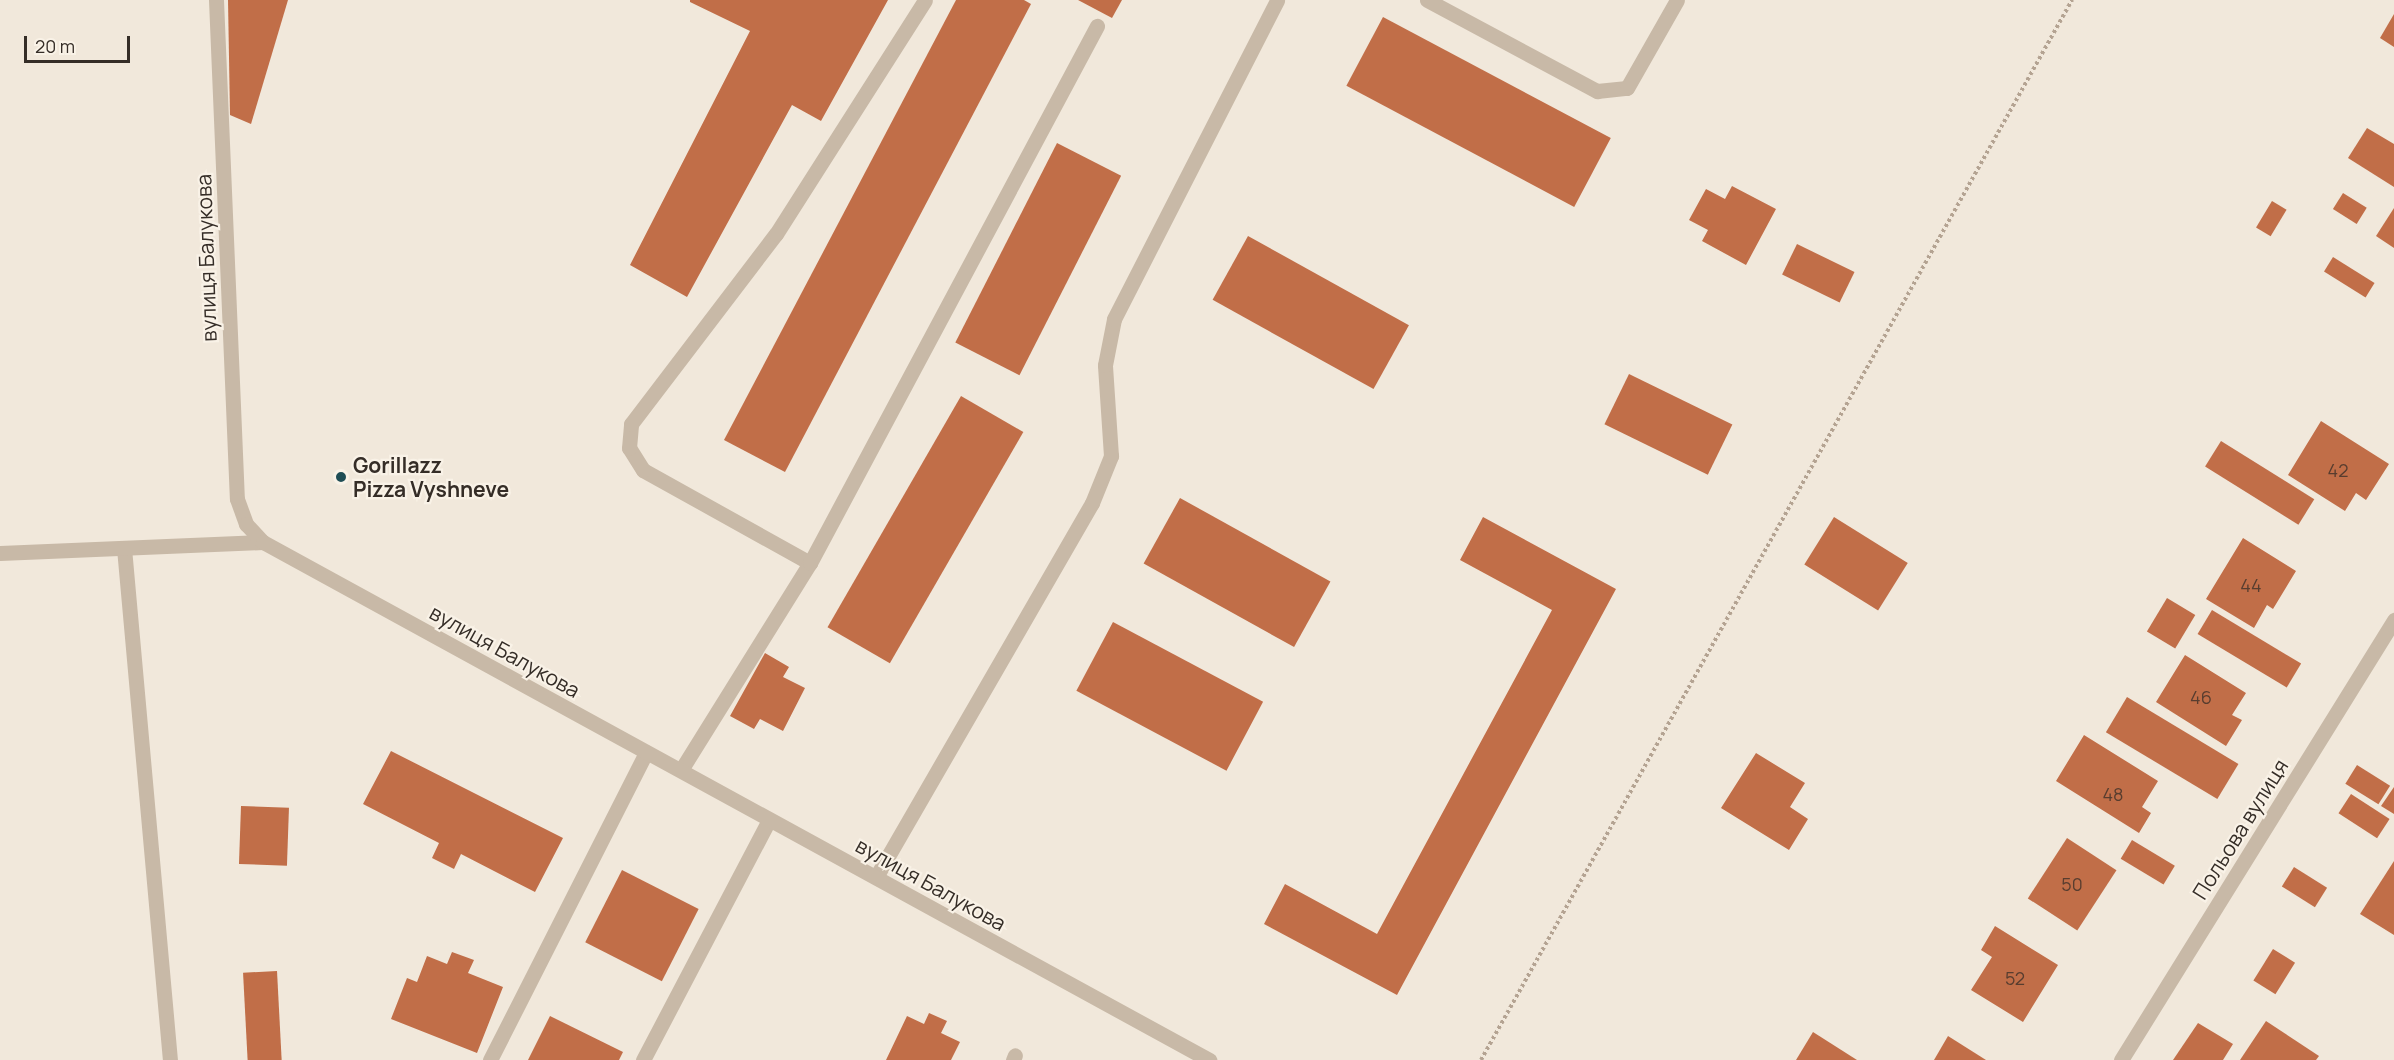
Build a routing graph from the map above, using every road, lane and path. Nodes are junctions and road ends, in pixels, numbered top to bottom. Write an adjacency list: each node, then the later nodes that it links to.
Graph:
1 (216, 0): 8 (street, вулиця Балукова)
2 (925, 0): 11 (street)
3 (1277, 0): 16 (street)
4 (1427, 0): 5 (street)
5 (1677, 0)
6 (2072, 0): 22 (path)
7 (1097, 26): 11 (street)
8 (263, 542): 9 (street); 13 (street, вулиця Балукова)
9 (124, 548): 10 (street); 18 (street)
10 (0, 553)
11 (810, 563): 14 (street)
12 (2394, 620): 23 (street, Польова вулиця)
13 (646, 752): 14 (street, вулиця Балукова); 19 (street)
14 (681, 771): 15 (street, вулиця Балукова)
15 (770, 820): 16 (street, вулиця Балукова); 20 (street)
16 (876, 877): 17 (street, вулиця Балукова)
17 (1187, 1055): 21 (street, вулиця Балукова)
18 (170, 1060)
19 (490, 1060)
20 (642, 1060)
21 (1209, 1060)
22 (1481, 1060)
23 (2121, 1060)

